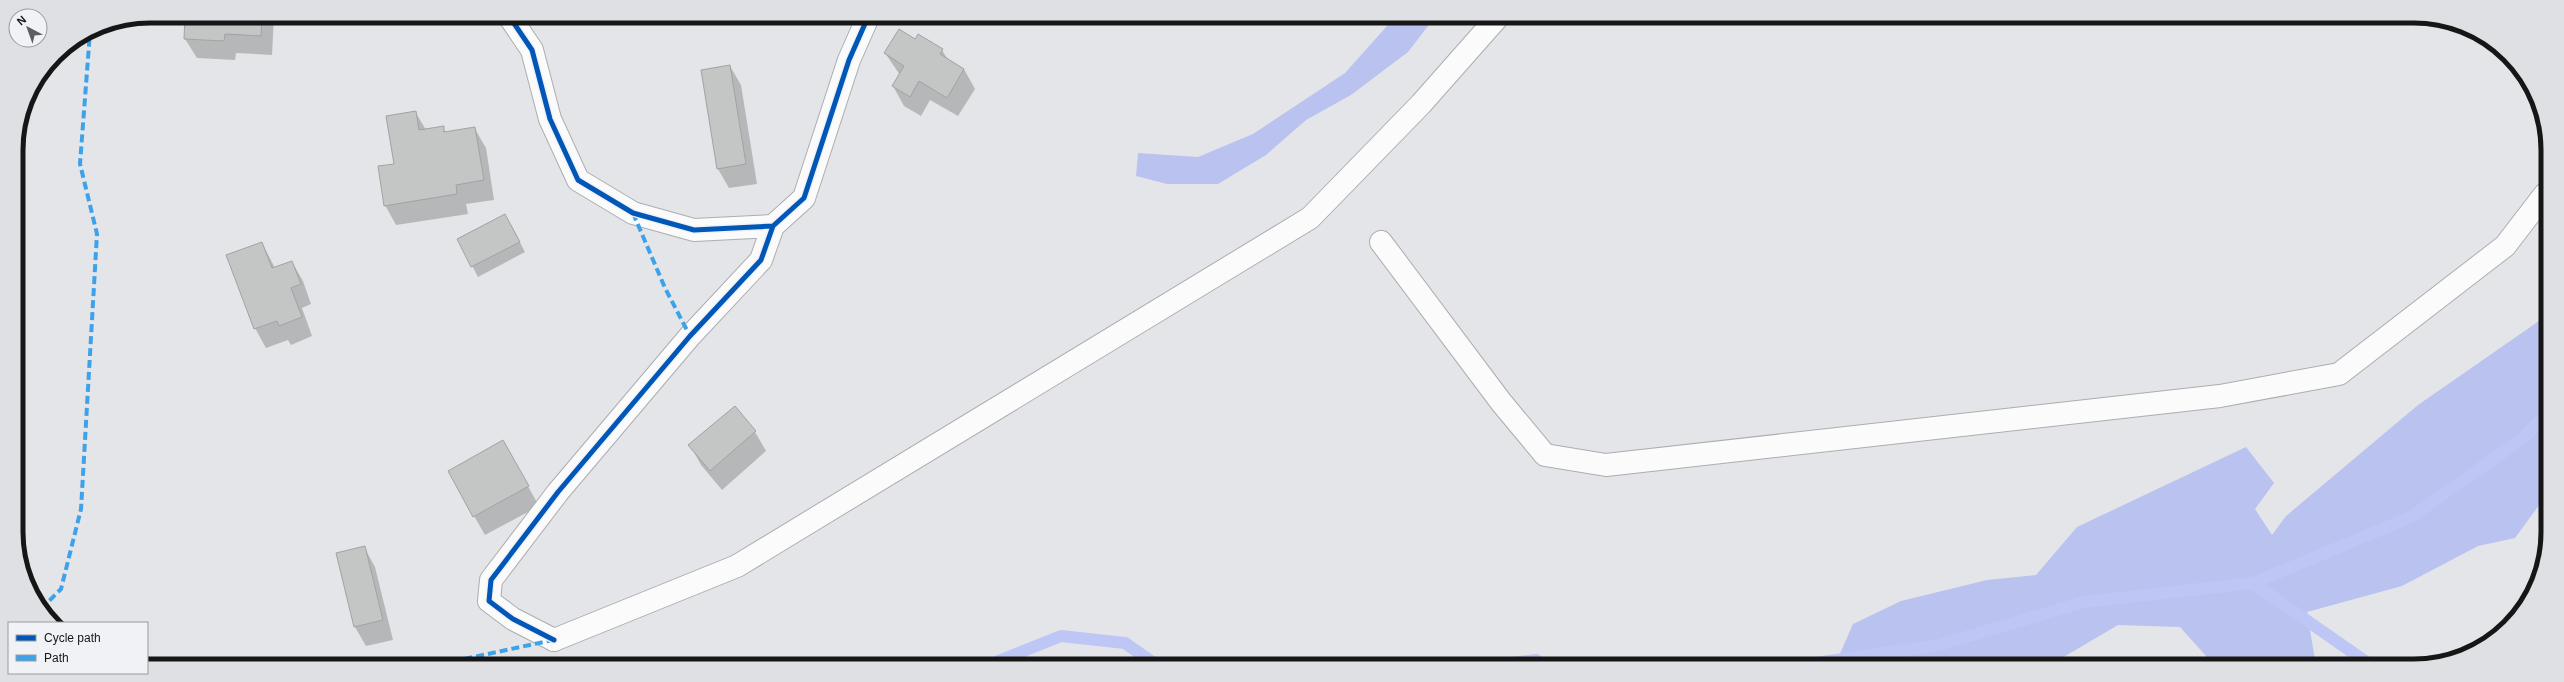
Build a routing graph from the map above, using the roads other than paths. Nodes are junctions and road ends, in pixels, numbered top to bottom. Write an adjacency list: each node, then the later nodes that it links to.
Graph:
1 (515, 23): 5 (street)
2 (865, 23): 5 (street)
3 (1493, 23): 5 (street)
4 (2541, 199): 6 (street)
5 (773, 226)
6 (1381, 242)

